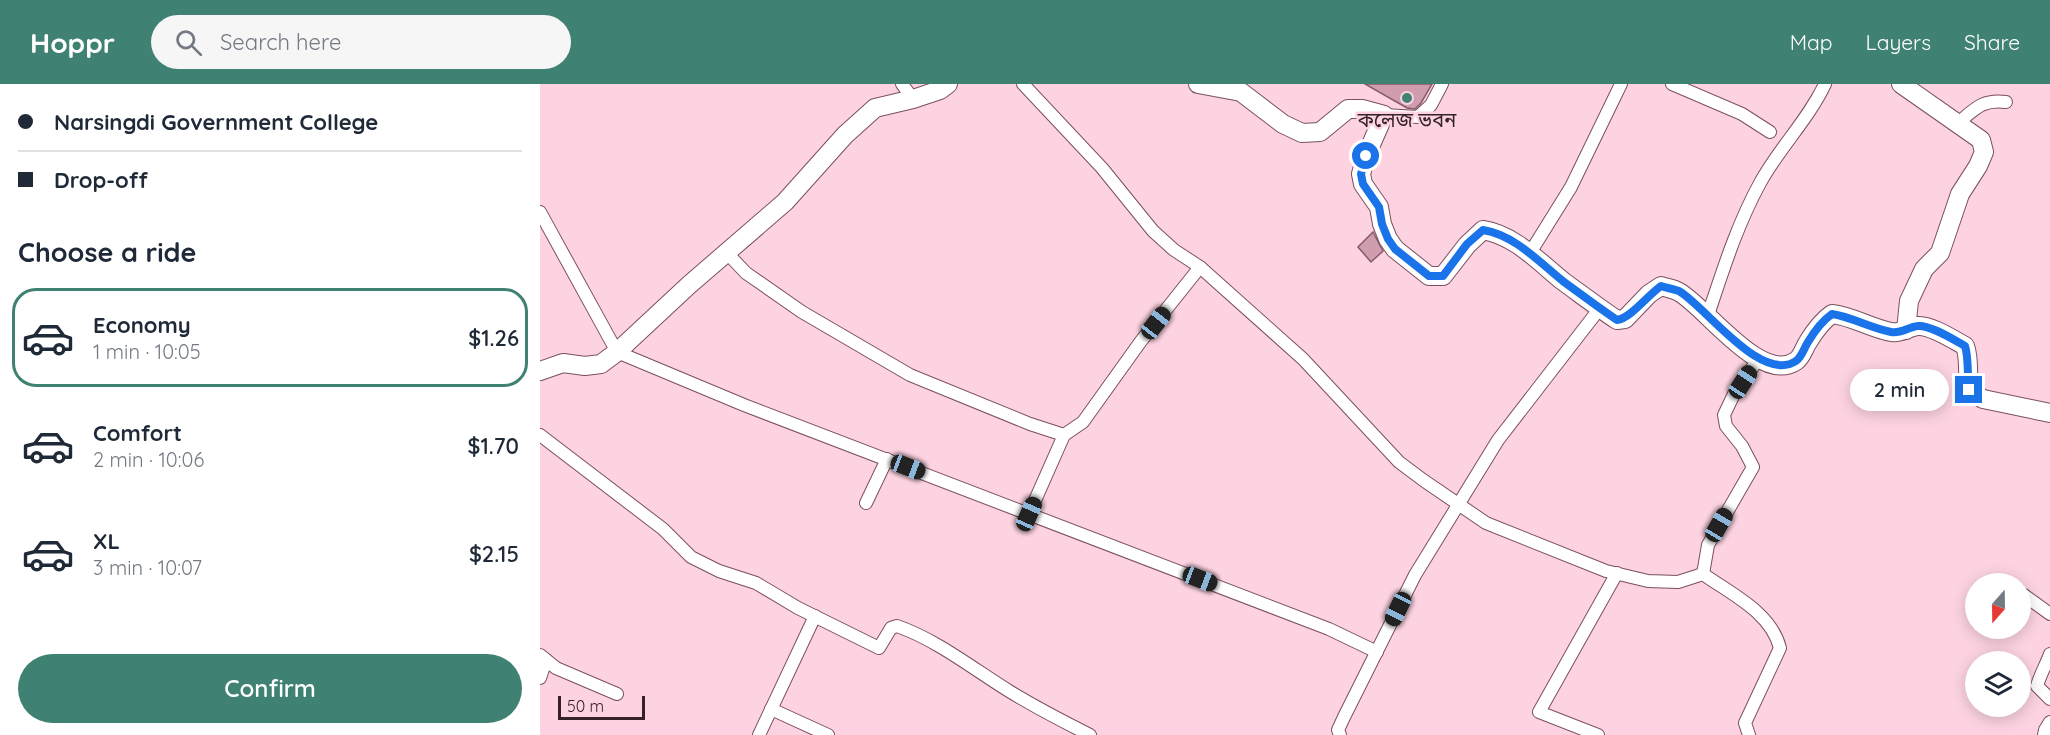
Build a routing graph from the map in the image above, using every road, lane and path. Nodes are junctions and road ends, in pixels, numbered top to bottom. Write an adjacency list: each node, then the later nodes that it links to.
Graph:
1 (948, 84): 9 (street)
2 (1023, 84): 17 (street)
3 (1198, 84): 11 (street)
4 (1442, 84): 11 (street)
5 (1621, 84): 16 (street)
6 (1672, 84): 13 (street)
7 (1826, 84): 19 (street)
8 (1901, 84): 12 (street)
9 (907, 91): 15 (street)
10 (2006, 102): 12 (street)
11 (1384, 115): 16 (street)
12 (1958, 123): 20 (street)
13 (1770, 132)
14 (540, 212): 21 (street)
15 (727, 253): 21 (street); 26 (street)
16 (1530, 253): 18 (street)
17 (1200, 267): 26 (street); 29 (street)
18 (1600, 308): 19 (street); 29 (street)
19 (1708, 315): 22 (street)
20 (1906, 330): 22 (street); 24 (street)
21 (617, 352): 23 (street); 27 (street)
22 (1759, 358): 32 (street)
23 (540, 371)
24 (2050, 413)
25 (540, 435): 35 (street)
26 (1064, 435): 30 (street)
27 (887, 459): 28 (street); 30 (street)
28 (866, 503)
29 (1458, 505): 31 (street); 36 (street)
30 (1029, 514): 36 (street)
31 (1617, 573): 32 (street); 48 (street)
32 (1702, 574): 49 (street)
33 (2031, 600): 34 (street)
34 (2050, 614)
35 (815, 616): 42 (street); 46 (street)
36 (1377, 652): 47 (street)
37 (2050, 654): 41 (street)
38 (543, 657): 39 (street); 40 (street)
39 (540, 678)
40 (617, 694)
41 (2050, 699)
42 (771, 709): 44 (street); 45 (street)
43 (2050, 722): 50 (street)
44 (759, 735)
45 (828, 735)
46 (1090, 735)
47 (1340, 735)
48 (1598, 735)
49 (1749, 735)
50 (2044, 735)

